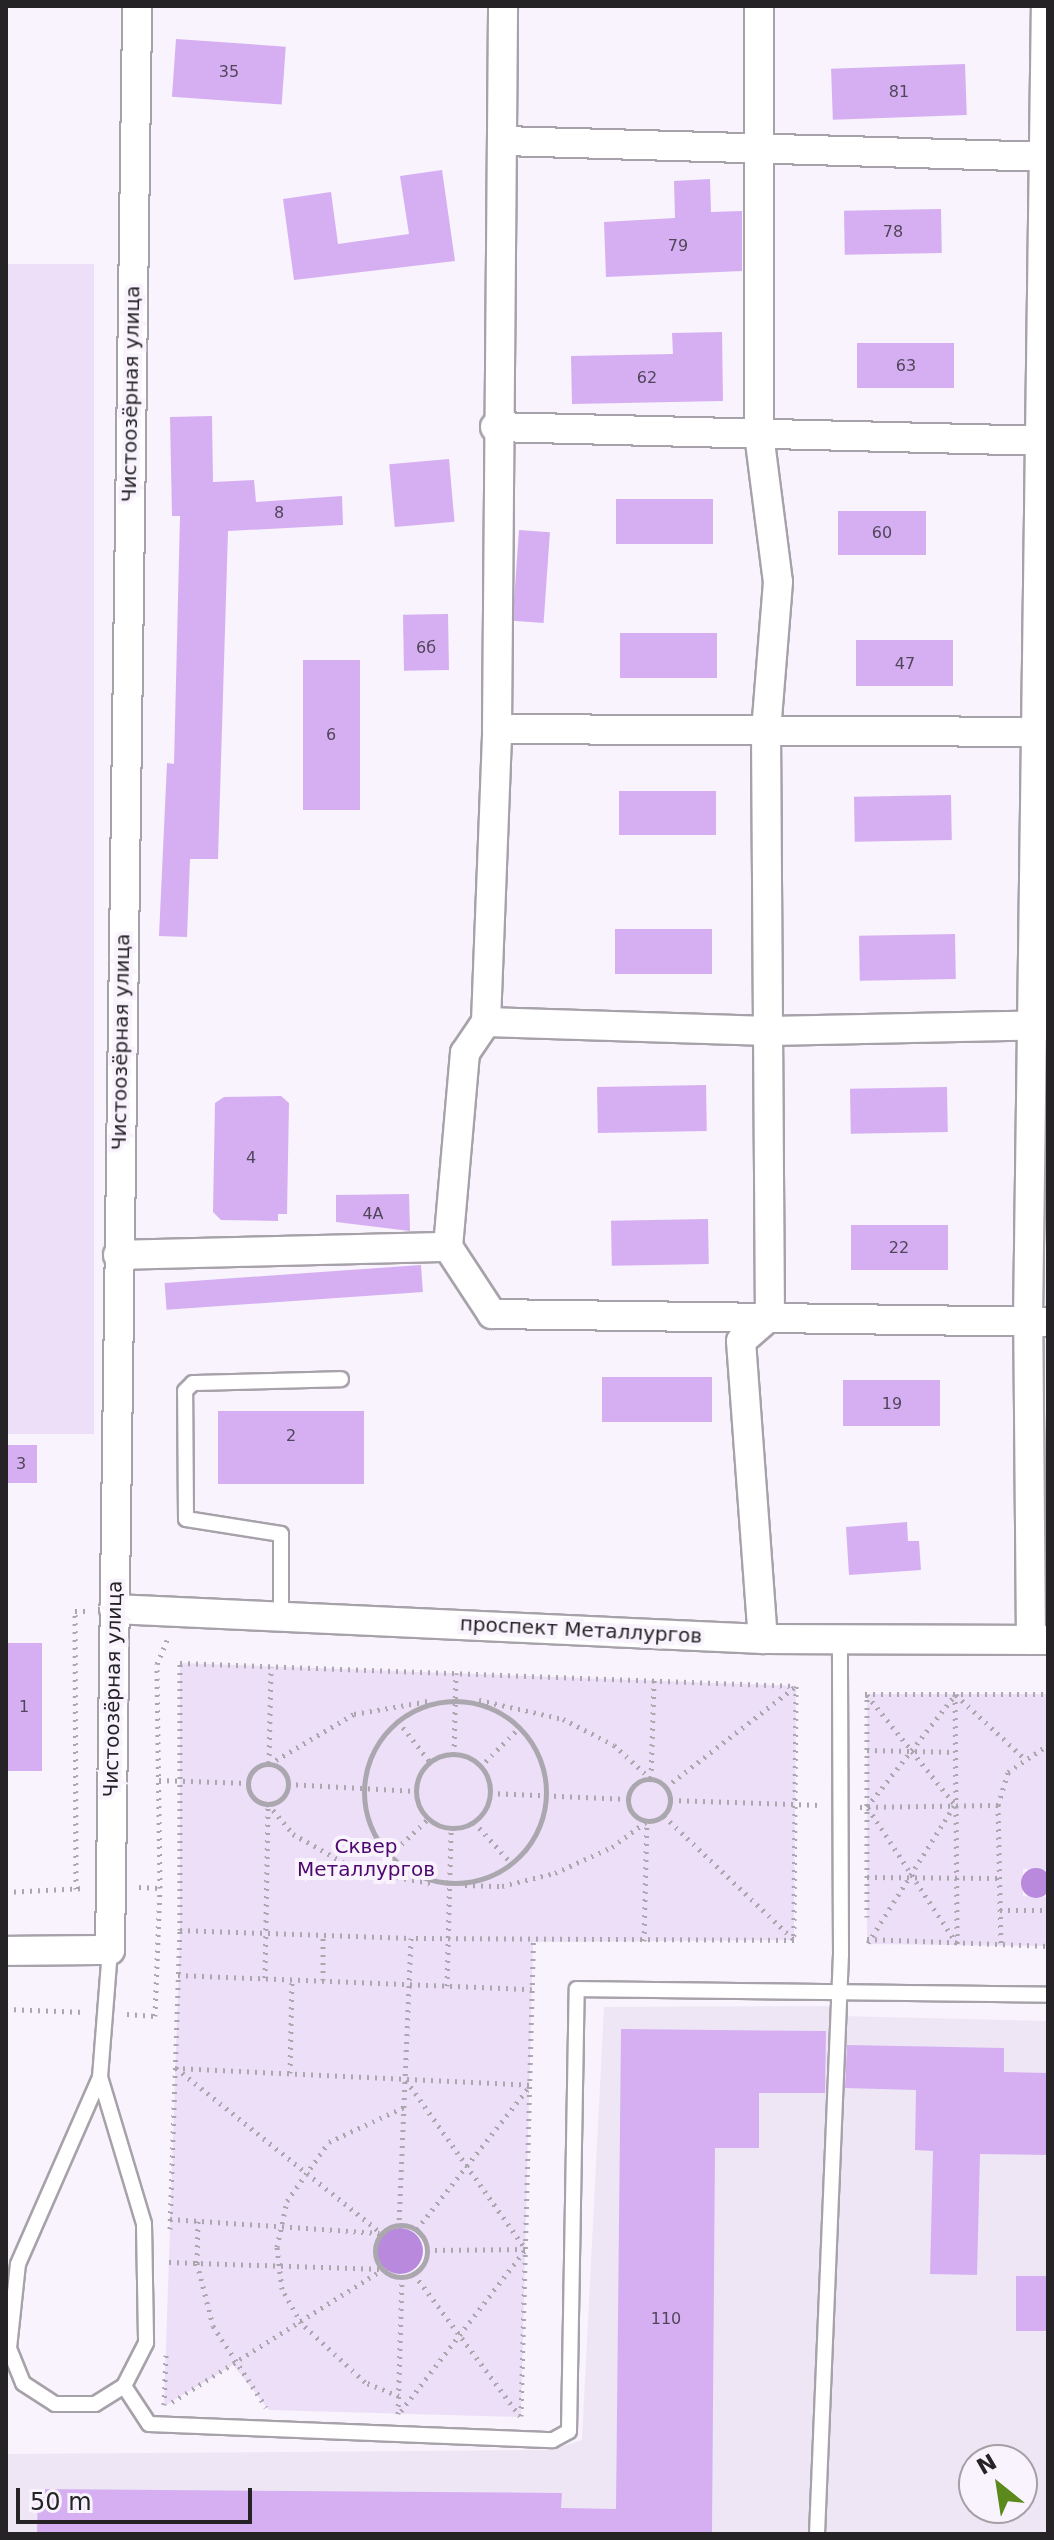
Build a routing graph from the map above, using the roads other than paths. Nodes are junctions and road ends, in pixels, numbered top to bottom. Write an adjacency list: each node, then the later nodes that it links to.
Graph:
1 (137, 6): 18 (street, Чистоозёрная улица)
2 (503, 6): 5 (street)
3 (759, 6): 6 (street)
4 (1046, 6): 7 (street)
5 (504, 141): 6 (street); 8 (street)
6 (759, 148): 7 (street); 9 (street)
7 (1046, 157): 10 (street)
8 (495, 427): 9 (street); 11 (street)
9 (759, 434): 10 (street); 12 (street)
10 (1045, 441): 13 (street)
11 (497, 729): 12 (street); 14 (street)
12 (766, 732): 13 (street); 16 (street)
13 (1043, 732): 15 (street)
14 (486, 1022): 16 (street); 17 (street)
15 (1040, 1025): 16 (street); 20 (street)
16 (769, 1031): 19 (street)
17 (448, 1247): 18 (street); 19 (street)
18 (118, 1255): 22 (street, Чистоозёрная улица)
19 (770, 1316): 20 (street); 24 (street)
20 (1038, 1322): 25 (street)
21 (341, 1379): 23 (lane)
22 (114, 1609): 23 (street, проспект Металлургов); 27 (street, Чистоозёрная улица)
23 (281, 1617): 24 (street, проспект Металлургов)
24 (763, 1639): 26 (street, проспект Металлургов)
25 (1040, 1640): 26 (street, проспект Металлургов)
26 (840, 1641): 29 (lane)
27 (110, 1950): 28 (street); 31 (lane, Чистоозёрная улица)
28 (6, 1951)
29 (839, 1992): 30 (lane); 32 (lane); 33 (lane)
30 (1048, 1995)
31 (100, 2077): 32 (lane, Чистоозёрная улица); 32 (lane, Чистоозёрная улица)
32 (124, 2386)
33 (817, 2534)

